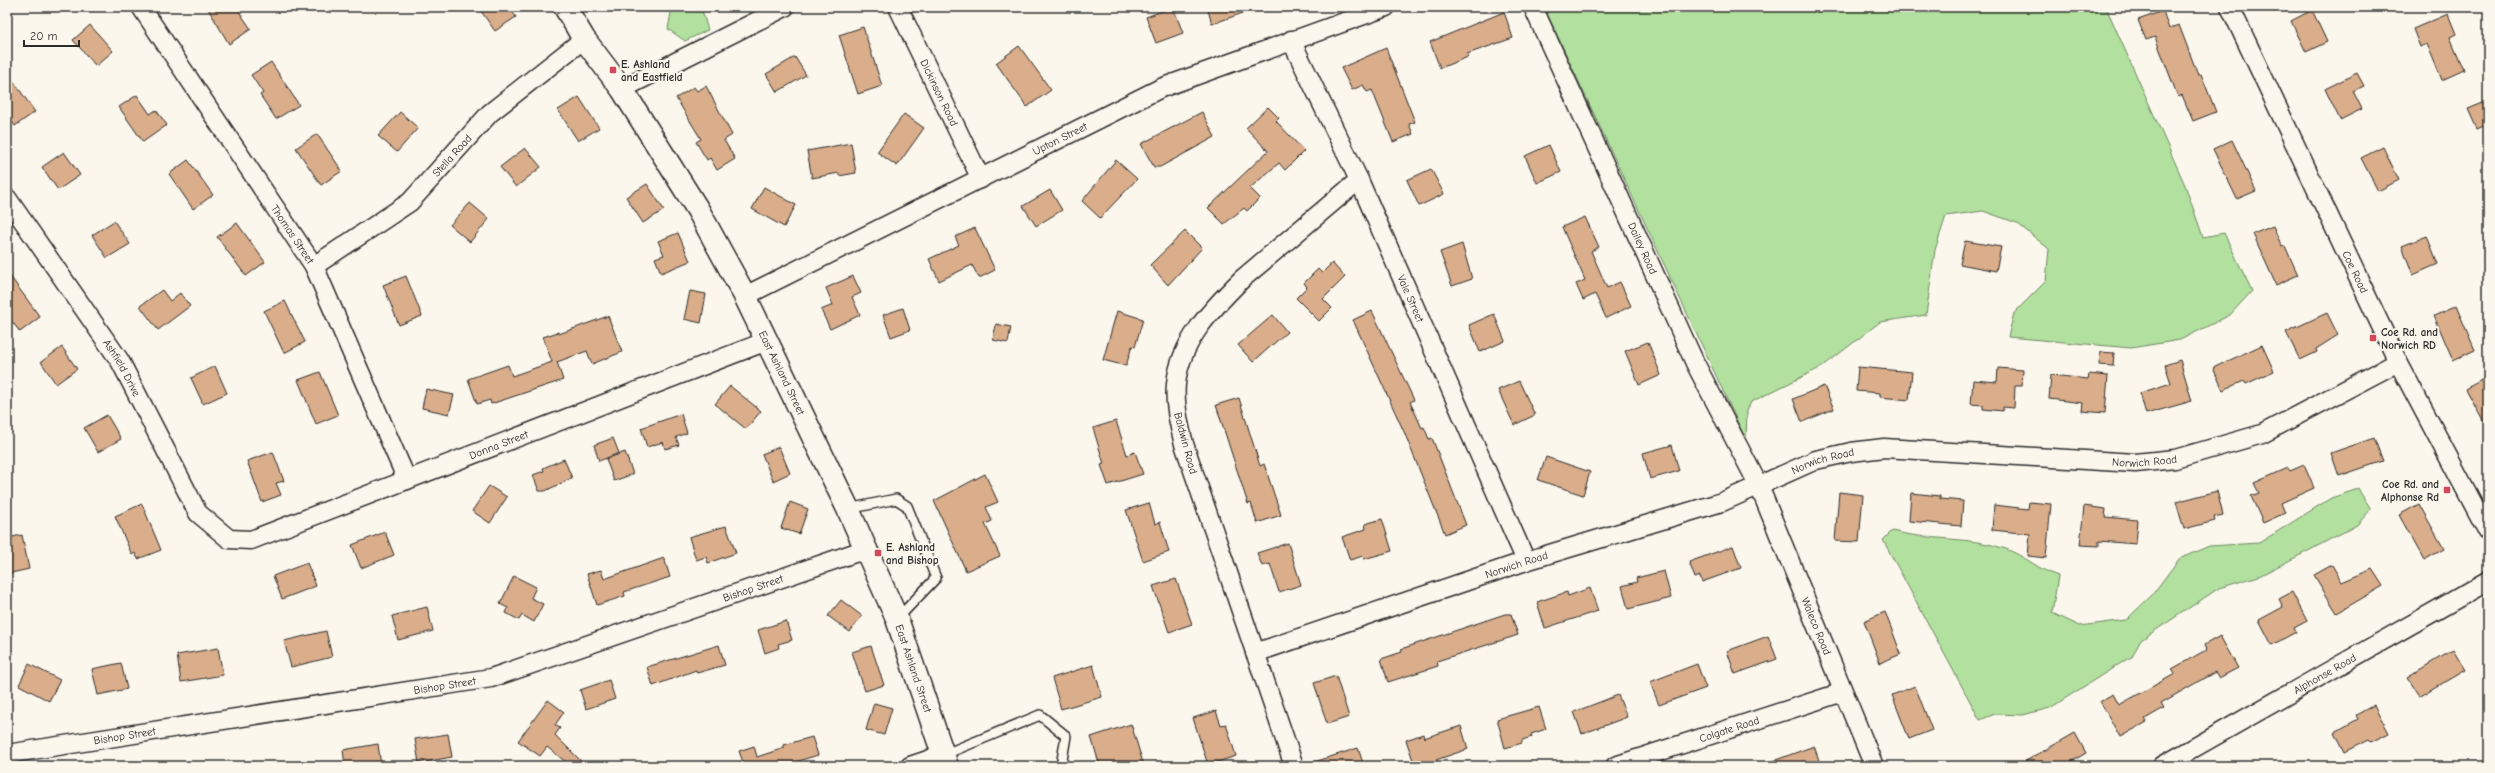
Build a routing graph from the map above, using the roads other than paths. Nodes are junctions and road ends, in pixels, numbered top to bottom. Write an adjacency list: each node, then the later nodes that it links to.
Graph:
1 (141, 7): 14 (street, Thomas Street)
2 (565, 7): 8 (main road, East Ashland Street)
3 (785, 7): 10 (street)
4 (898, 7): 11 (street, Dickinson Road)
5 (1386, 7): 9 (street, Upton Street)
6 (1533, 7): 19 (street, Dailey Road)
7 (2230, 7): 17 (street, Coe Road)
8 (584, 39): 10 (main road, East Ashland Street); 14 (street, Stella Road)
9 (1291, 40): 11 (street, Upton Street); 12 (street, Vale Street)
10 (622, 89): 15 (main road, East Ashland Street)
11 (981, 178): 15 (street, Upton Street)
12 (1359, 180): 24 (street, Vale Street); 27 (street, Baldwin Road)
13 (7, 198): 22 (street, Ashfield Drive)
14 (314, 266): 18 (street, Thomas Street)
15 (745, 296): 16 (main road, East Ashland Street)
16 (767, 341): 18 (street, Donna Street); 20 (main road, East Ashland Street)
17 (2398, 362): 19 (street, Norwich Road); 21 (street, Coe Road)
18 (407, 480): 22 (street, Donna Street)
19 (1759, 486): 24 (street, Norwich Road); 28 (street, Waleco Road)
20 (848, 509): 23 (main road, East Ashland Street); 26 (lane)
21 (2488, 532)
22 (229, 539)
23 (866, 549): 26 (main road, East Ashland Street); 29 (street, Bishop Street)
24 (1526, 560): 27 (street, Norwich Road)
25 (2488, 581): 36 (street, Alphonse Road)
26 (897, 619): 30 (main road, East Ashland Street)
27 (1255, 653): 34 (street, Baldwin Road)
28 (1843, 692): 31 (street, Colgate Road); 35 (street, Waleco Road)
29 (7, 754)
30 (945, 761): 32 (street); 33 (lane)
31 (1626, 764)
32 (910, 766)
33 (1061, 766)
34 (1294, 766)
35 (1874, 766)
36 (2162, 766)

